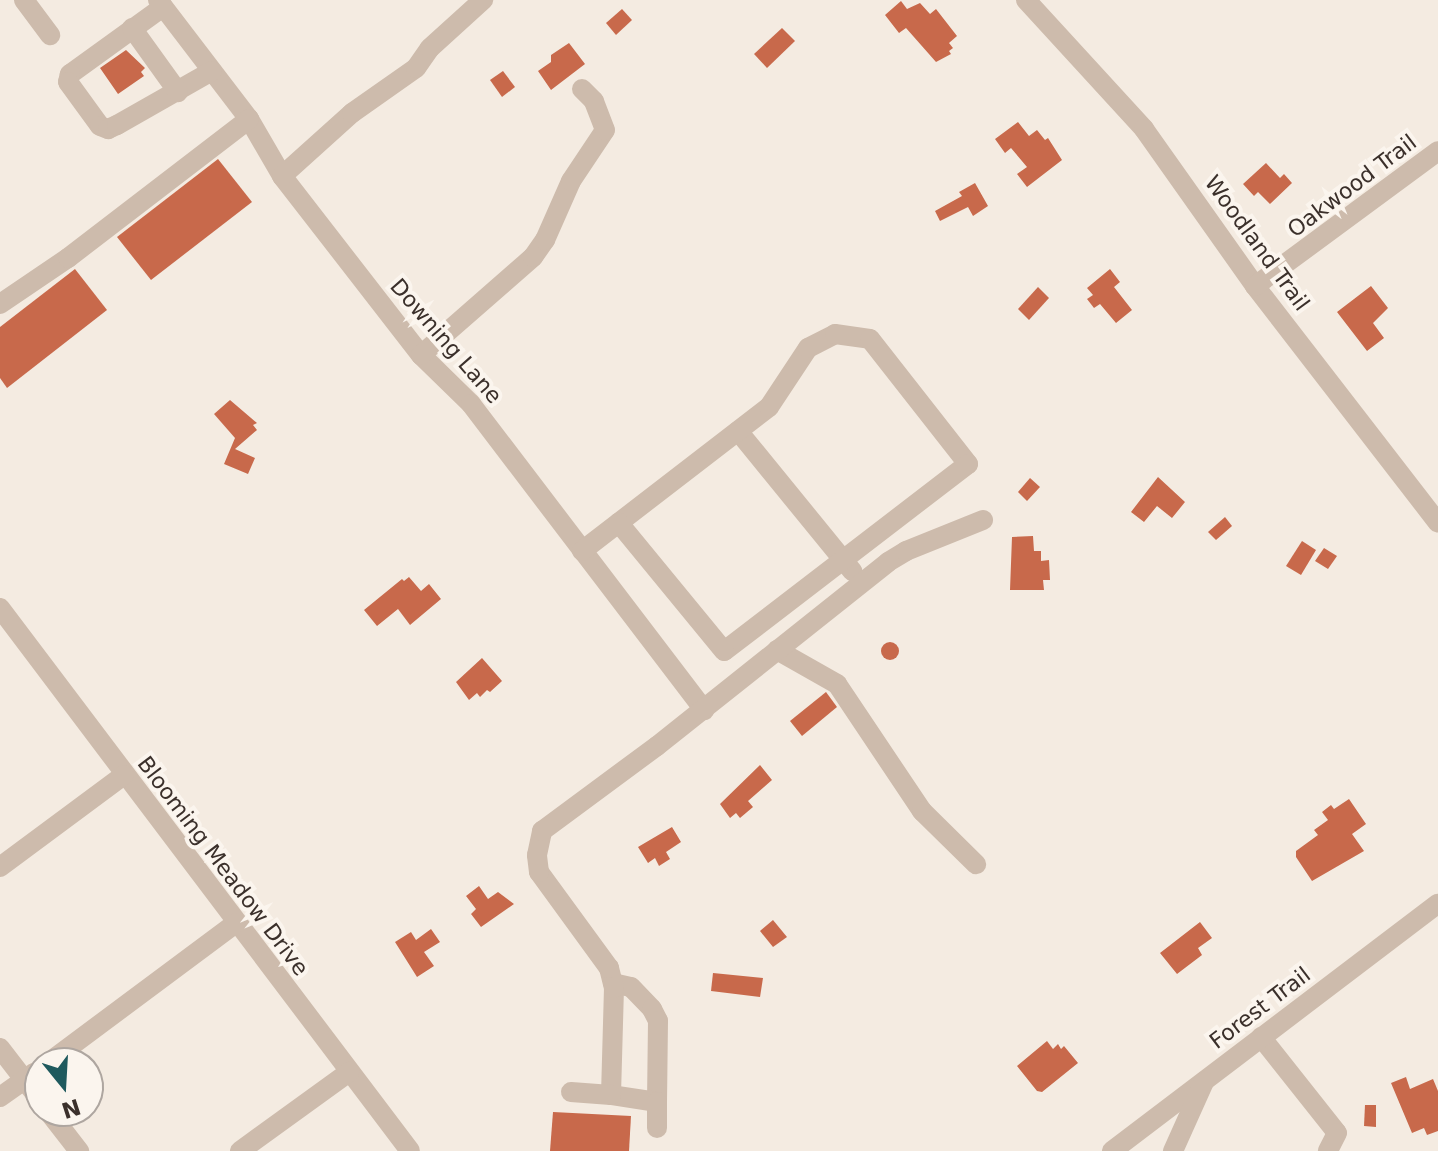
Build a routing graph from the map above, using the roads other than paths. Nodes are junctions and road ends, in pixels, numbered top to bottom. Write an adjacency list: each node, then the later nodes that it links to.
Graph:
1 (24, 0): 6 (street)
2 (483, 0): 12 (street)
3 (1026, 0): 13 (street, Woodland Trail)
4 (160, 4): 5 (street); 7 (street, Downing Lane)
5 (132, 28): 9 (street); 9 (street)
6 (50, 35)
7 (212, 71): 9 (street); 10 (street, Downing Lane)
8 (582, 89): 15 (street)
9 (178, 92)
10 (249, 119): 12 (street, Downing Lane); 14 (street)
11 (1438, 151): 13 (street, Oakwood Trail)
12 (282, 176): 15 (street, Downing Lane)
13 (1255, 286): 19 (street, Woodland Trail)
14 (0, 304)
15 (421, 355): 20 (street, Downing Lane)
16 (738, 431): 18 (street); 21 (street); 21 (street)
17 (983, 520): 22 (street)
18 (619, 523): 20 (street); 21 (street)
19 (1438, 523)
20 (582, 551): 26 (street, Downing Lane)
21 (844, 561): 22 (street)
22 (862, 585): 25 (street)
23 (0, 608): 24 (street, Blooming Meadow Drive)
24 (7, 632): 27 (street, Blooming Meadow Drive)
25 (777, 650): 26 (street); 28 (street)
26 (704, 710): 32 (street)
27 (124, 775): 29 (street); 31 (street, Blooming Meadow Drive)
28 (976, 864)
29 (0, 867)
30 (1438, 904): 33 (street, Forest Trail)
31 (236, 923): 34 (street); 37 (street, Blooming Meadow Drive)
32 (613, 983): 41 (street); 43 (street)
33 (1261, 1037): 39 (street, Forest Trail); 51 (street)
34 (69, 1047)
35 (0, 1048): 36 (street)
36 (24, 1068)
37 (349, 1072): 47 (street); 48 (street, Blooming Meadow Drive)
38 (24, 1080): 42 (street)
39 (1204, 1081): 49 (street, Forest Trail); 50 (street)
40 (571, 1092): 41 (street)
41 (611, 1095): 43 (street)
42 (0, 1097)
43 (657, 1102): 45 (street)
44 (60, 1127): 46 (street)
45 (657, 1128)
46 (79, 1151)
47 (240, 1151)
48 (410, 1151)
49 (1112, 1151)
50 (1173, 1151)
51 (1328, 1151)

